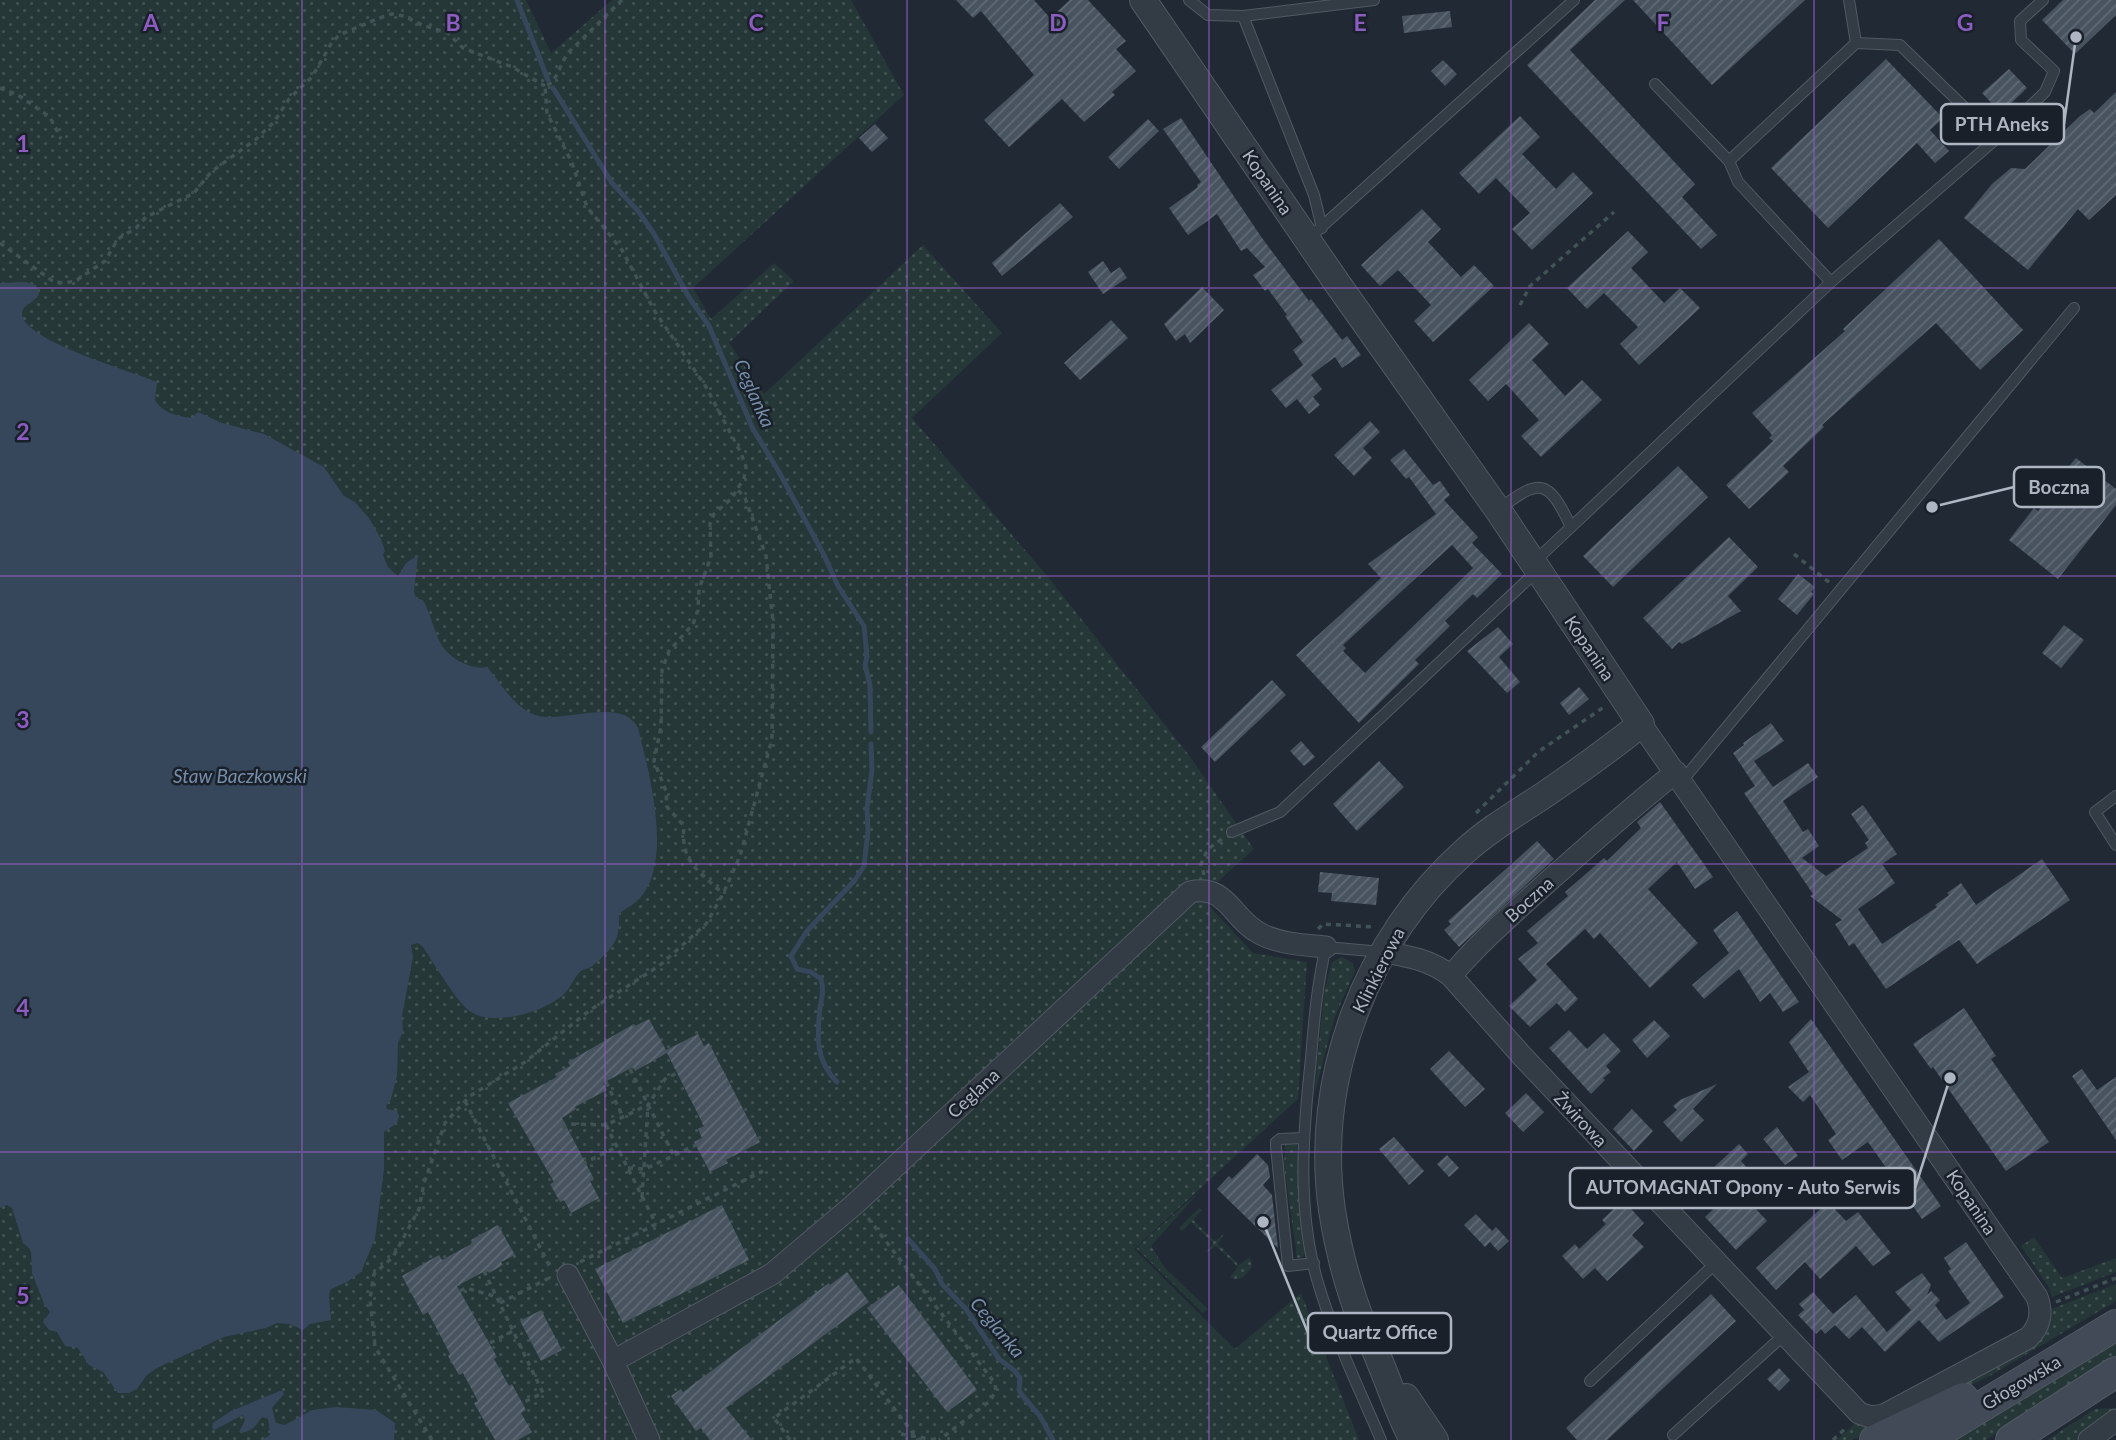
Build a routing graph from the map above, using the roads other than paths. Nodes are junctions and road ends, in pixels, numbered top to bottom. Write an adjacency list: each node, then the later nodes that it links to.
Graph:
1 (1143, 0): 12 (street, Kopanina)
2 (1189, 0): 7 (lane)
3 (1374, 0): 7 (lane)
4 (1574, 0): 12 (lane)
5 (1849, 0): 8 (lane)
6 (2043, 0): 10 (lane)
7 (1243, 16): 12 (lane)
8 (1856, 43): 10 (lane); 11 (lane)
9 (1656, 84): 11 (lane)
10 (1996, 138): 13 (lane)
11 (1729, 161): 13 (lane)
12 (1315, 234): 15 (street, Kopanina)
13 (1831, 282): 16 (lane)
14 (2074, 308): 19 (lane)
15 (1498, 510): 16 (lane); 17 (street, Kopanina)
16 (1571, 527): 17 (lane)
17 (1536, 566): 18 (street, Kopanina); 21 (lane)
18 (1642, 724): 19 (street, Kopanina); 24 (street, Klinkierowa)
19 (1679, 776): 25 (street, Boczna); 37 (street, Kopanina)
20 (2116, 796): 22 (lane)
21 (1232, 832)
22 (2116, 845)
23 (1319, 941): 24 (lane); 26 (lane); 32 (street, Ceglana)
24 (1383, 952): 25 (street, Żwirowa); 33 (street, Klinkierowa)
25 (1451, 976): 27 (street, Żwirowa)
26 (1303, 1138): 28 (lane); 28 (lane)
27 (1718, 1261): 31 (street, Żwirowa); 36 (lane)
28 (1314, 1264): 42 (lane)
29 (572, 1269): 32 (street)
30 (2116, 1325): 34 (main road, Głogowska)
31 (1784, 1335): 37 (street, Żwirowa); 40 (lane)
32 (613, 1360): 41 (street)
33 (1380, 1361): 43 (street, Klinkierowa); 44 (street, Klinkierowa)
34 (2055, 1362): 45 (main road); 46 (main road, Głogowska)
35 (2116, 1372): 38 (main road)
36 (1590, 1381)
37 (1850, 1405)
38 (2042, 1420): 47 (main road); 48 (main road)
39 (2116, 1420): 49 (street)
40 (1672, 1435)
41 (649, 1440)
42 (1381, 1440)
43 (1413, 1440)
44 (1435, 1440)
45 (1875, 1440)
46 (1926, 1440)
47 (2011, 1440)
48 (2020, 1440)
49 (2089, 1440)

